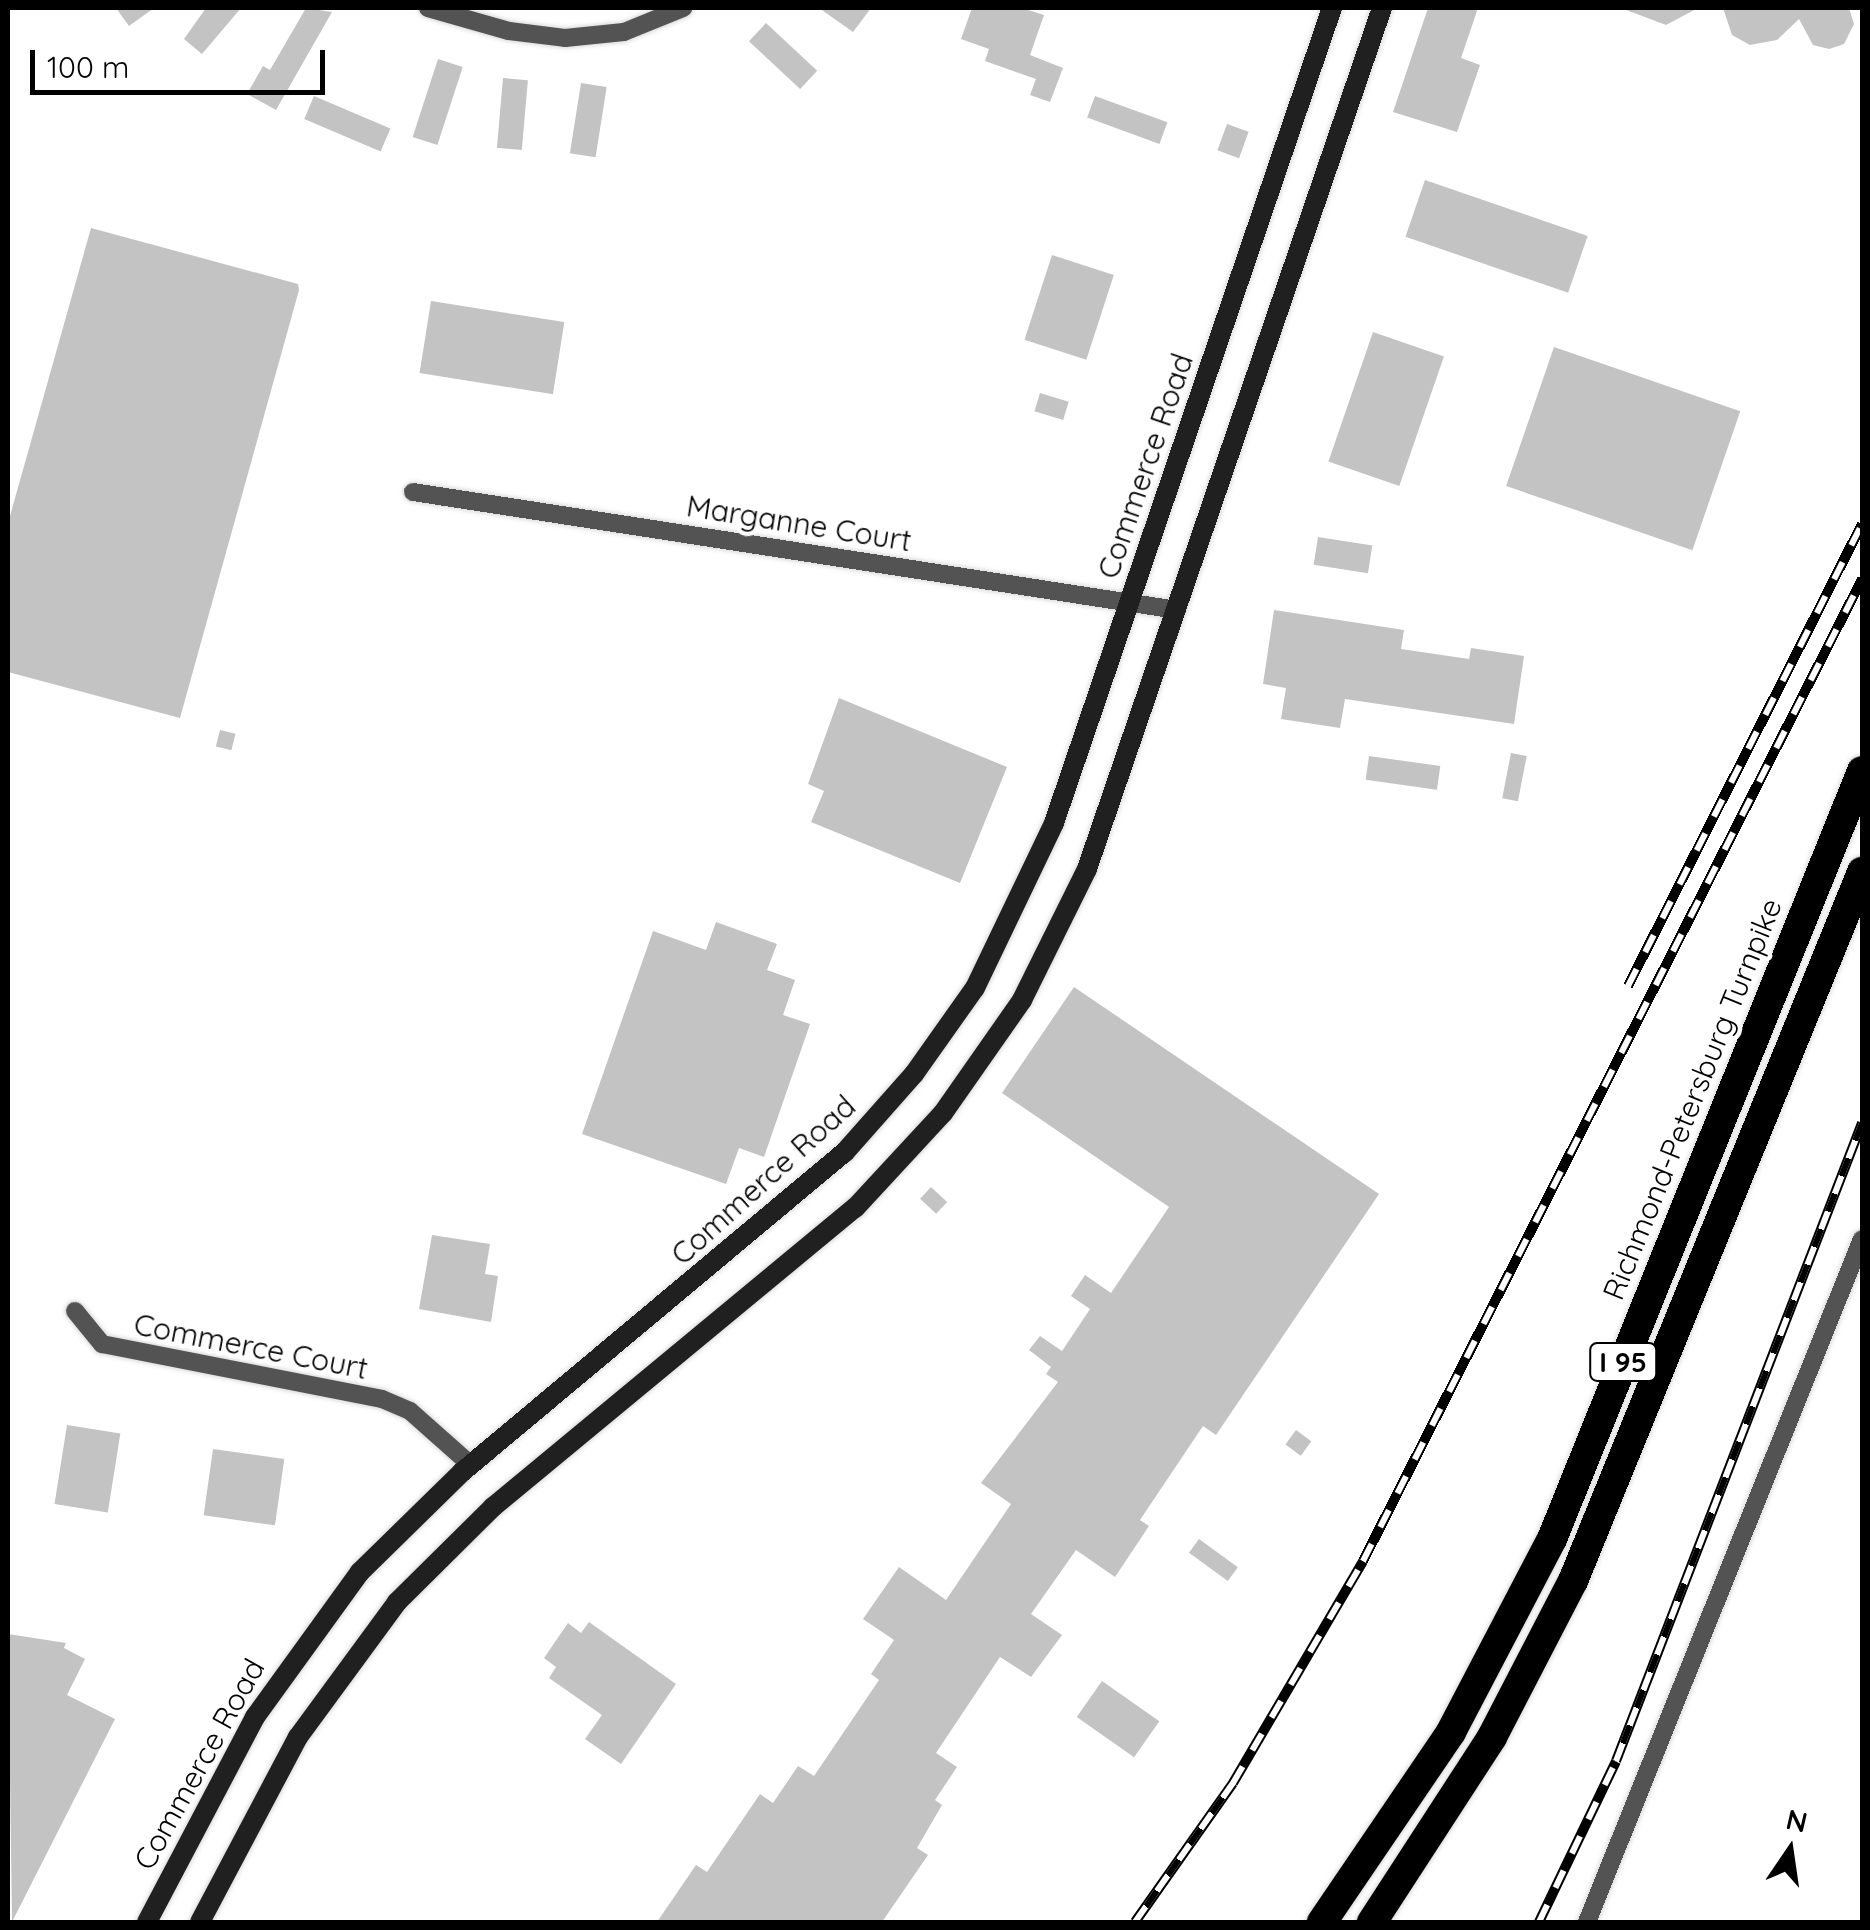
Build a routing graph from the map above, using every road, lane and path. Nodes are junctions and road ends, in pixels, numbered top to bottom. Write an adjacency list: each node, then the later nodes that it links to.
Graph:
1 (428, 8): 4 (street)
2 (1332, 8): 6 (main road, Commerce Road)
3 (1382, 8): 7 (main road)
4 (681, 9)
5 (413, 492): 6 (street, Marganne Court)
6 (1130, 602): 7 (street, Marganne Court); 12 (main road, Commerce Road)
7 (1177, 610): 14 (main road)
8 (1862, 771): 15 (highway, Richmond-Petersburg Turnpike / I 95)
9 (1862, 872): 16 (highway, I 95)
10 (1862, 1239): 17 (street)
11 (75, 1311): 12 (street, Commerce Court)
12 (471, 1464): 13 (main road, Commerce Road)
13 (147, 1922)
14 (200, 1922)
15 (1322, 1922)
16 (1372, 1922)
17 (1587, 1922)

